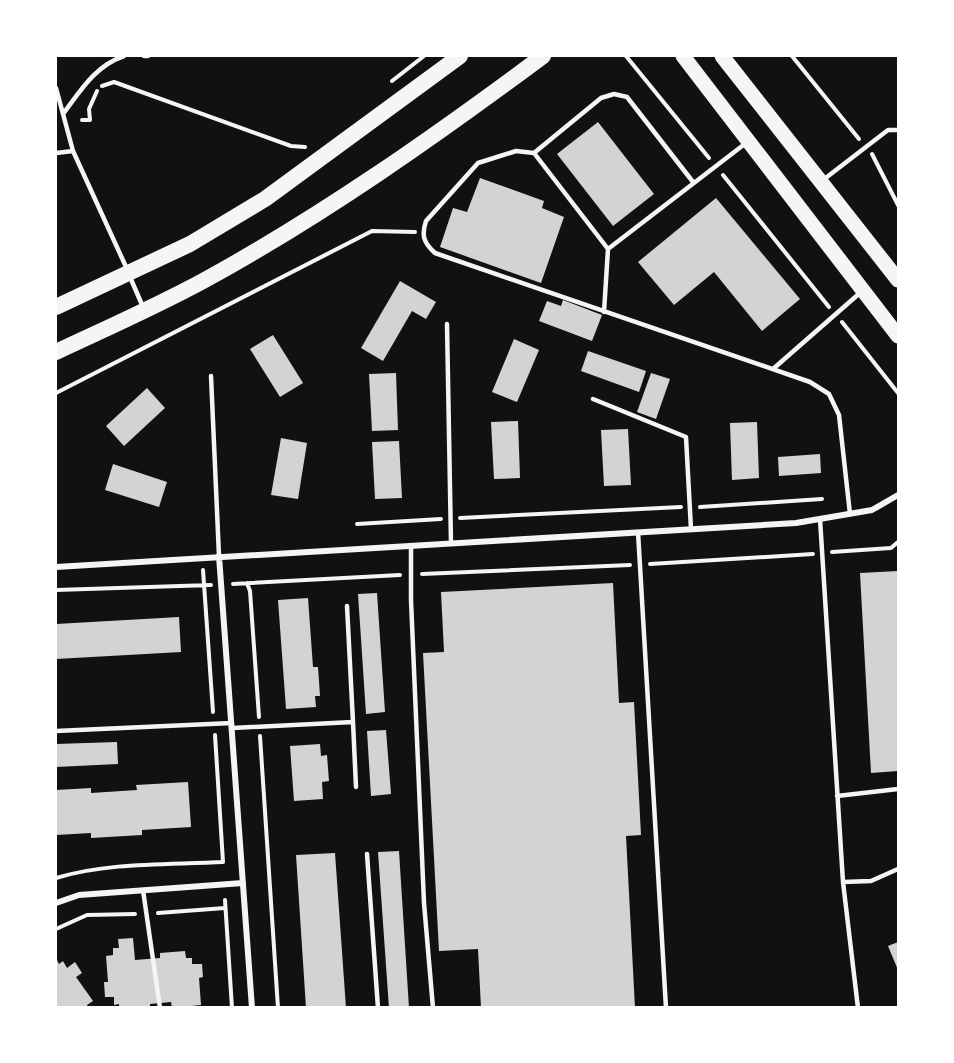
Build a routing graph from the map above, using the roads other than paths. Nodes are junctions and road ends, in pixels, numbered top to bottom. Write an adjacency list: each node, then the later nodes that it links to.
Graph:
1 (124, 56): 7 (lane)
2 (460, 56): 16 (highway)
3 (543, 56): 20 (highway)
4 (683, 56): 9 (main road)
5 (722, 56): 14 (main road)
6 (56, 88): 7 (lane)
7 (63, 114): 10 (lane)
8 (898, 130): 14 (lane)
9 (749, 141): 13 (lane); 18 (main road)
10 (73, 151): 11 (lane); 16 (lane)
11 (56, 153)
12 (534, 153): 13 (lane); 15 (lane); 21 (lane)
13 (693, 182): 15 (lane)
14 (821, 182): 17 (main road)
15 (608, 249): 21 (lane)
16 (129, 274): 19 (highway); 20 (lane)
17 (898, 280)
18 (863, 290): 23 (main road); 25 (lane)
19 (56, 307)
20 (145, 311): 24 (highway)
21 (604, 312): 25 (lane)
22 (447, 324): 33 (lane)
23 (898, 336)
24 (56, 352)
25 (773, 369): 29 (lane)
26 (211, 376): 35 (lane)
27 (593, 399): 31 (lane)
28 (898, 495): 29 (street)
29 (850, 514): 30 (street)
30 (820, 519): 31 (street); 43 (lane)
31 (692, 529): 32 (street)
32 (638, 532): 33 (street); 54 (lane)
33 (451, 543): 34 (street)
34 (411, 545): 35 (street); 53 (lane)
35 (219, 556): 36 (street); 39 (street)
36 (56, 567)
37 (346, 606): 38 (lane)
38 (353, 722): 39 (lane); 41 (lane)
39 (232, 726): 40 (lane); 47 (street)
40 (56, 731)
41 (356, 787)
42 (898, 789): 43 (lane)
43 (837, 796): 46 (lane)
44 (367, 854): 52 (lane)
45 (898, 869): 46 (lane)
46 (843, 882): 55 (lane)
47 (243, 883): 48 (street); 51 (street)
48 (143, 890): 49 (street); 50 (lane)
49 (56, 903)
50 (160, 1008)
51 (252, 1008)
52 (378, 1008)
53 (433, 1008)
54 (666, 1008)
55 (858, 1008)

